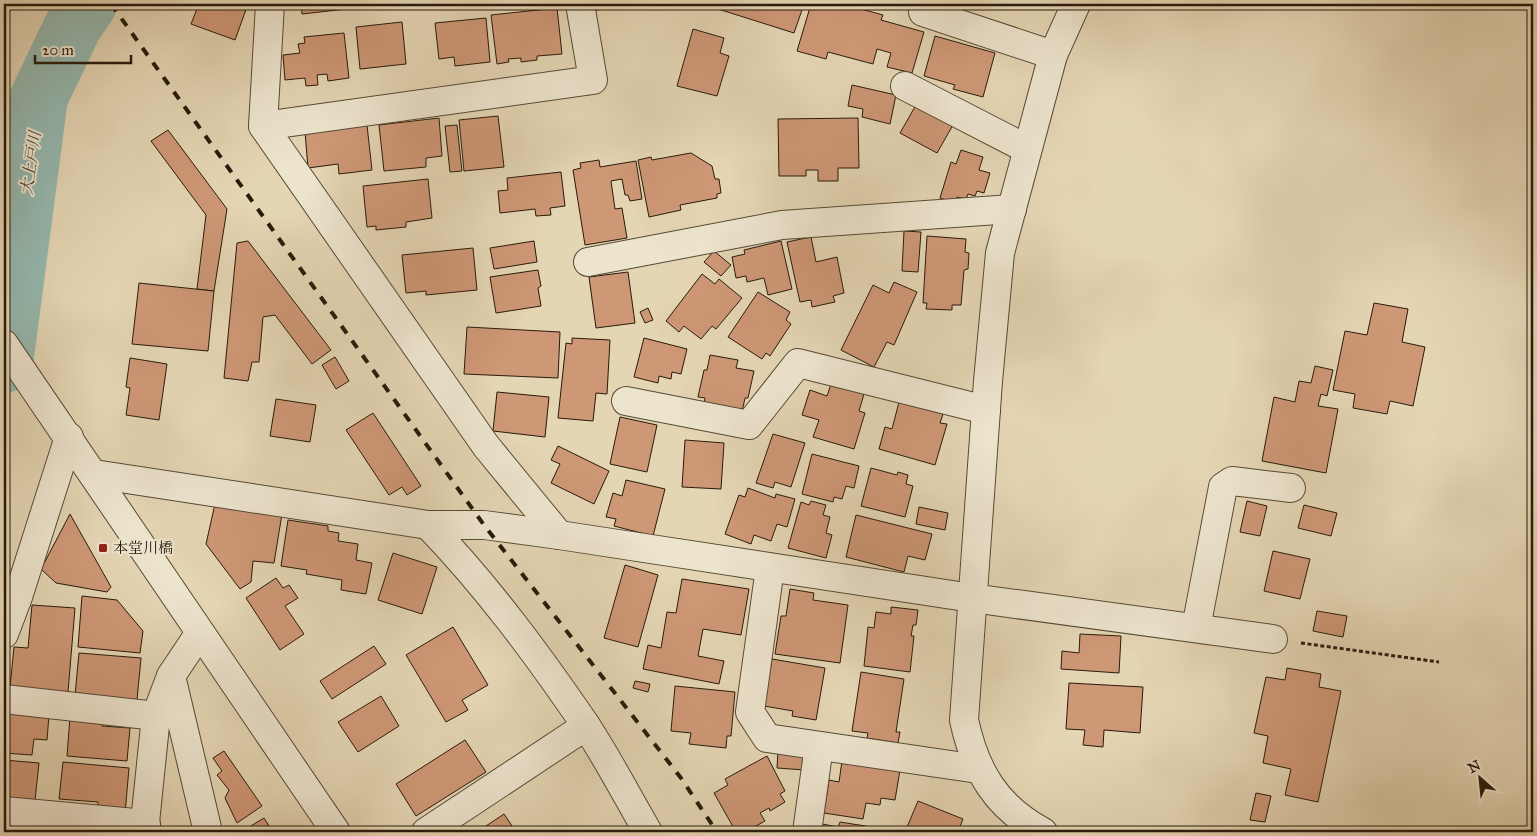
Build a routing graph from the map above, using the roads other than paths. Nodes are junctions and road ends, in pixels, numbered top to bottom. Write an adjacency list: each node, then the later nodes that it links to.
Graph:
1 (270, 4): 7 (street)
2 (580, 4): 7 (street)
3 (1076, 4): 5 (street)
4 (923, 12): 5 (street)
5 (1053, 55): 8 (street)
6 (904, 86): 8 (street)
7 (263, 126): 18 (street)
8 (1027, 149): 9 (street)
9 (1012, 209): 10 (street); 13 (street)
10 (588, 262)
11 (4, 344): 14 (street)
12 (626, 402): 13 (street)
13 (986, 410): 20 (street)
14 (69, 437): 15 (street); 22 (street)
15 (94, 474): 17 (street); 23 (street)
16 (1291, 488): 21 (street)
17 (428, 525): 18 (street); 28 (street)
18 (559, 535): 19 (street)
19 (770, 568): 20 (street); 29 (street)
20 (972, 598): 21 (street); 30 (street)
21 (1196, 628): 24 (street)
22 (4, 634)
23 (199, 634): 25 (street); 34 (street)
24 (1273, 639)
25 (171, 676): 27 (street); 33 (street)
26 (4, 699): 27 (street)
27 (156, 716): 32 (street)
28 (586, 726): 35 (street); 36 (street)
29 (819, 746): 30 (street); 37 (street)
30 (978, 769): 38 (street)
31 (4, 810): 32 (street)
32 (145, 828)
33 (208, 832)
34 (336, 832)
35 (426, 832)
36 (648, 832)
37 (807, 832)
38 (1043, 832)

